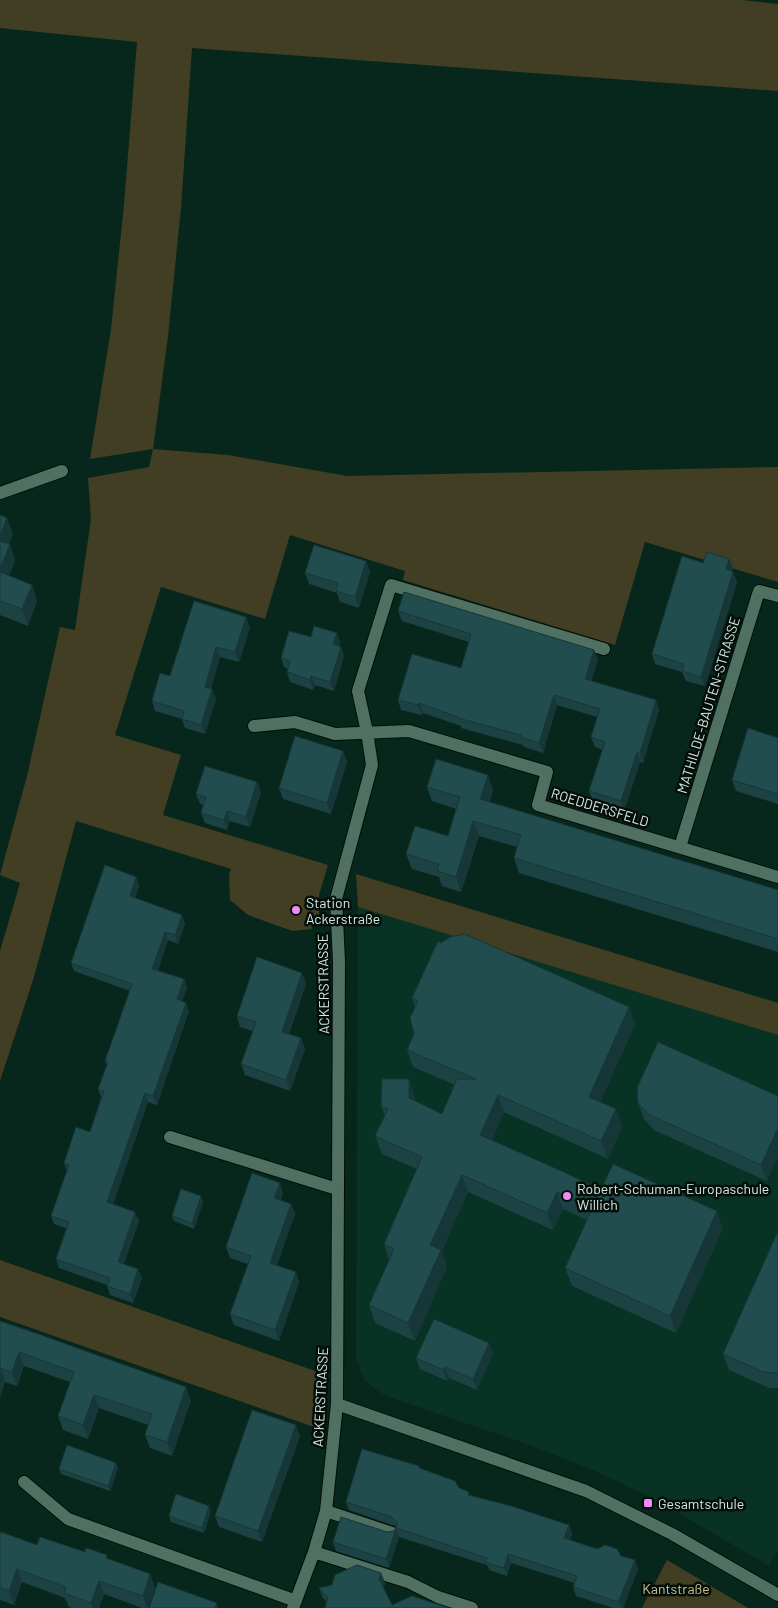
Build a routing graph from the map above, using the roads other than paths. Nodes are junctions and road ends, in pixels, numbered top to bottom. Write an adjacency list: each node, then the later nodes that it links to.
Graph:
1 (62, 471): 2 (street)
2 (0, 493)
3 (778, 596): 7 (street, MATHILDE-BAUTEN-STRASSE)
4 (604, 649): 6 (street)
5 (254, 726): 6 (street, ROEDDERSFELD)
6 (367, 732): 7 (street, ROEDDERSFELD); 10 (street, ACKERSTRASSE)
7 (680, 847): 8 (street, ROEDDERSFELD)
8 (778, 877)
9 (170, 1137): 10 (street)
10 (337, 1189): 11 (street, ACKERSTRASSE)
11 (337, 1404): 13 (street, ACKERSTRASSE); 16 (street)
12 (24, 1482): 17 (street, ACKERSTRASSE)
13 (326, 1511): 14 (street); 15 (street, ACKERSTRASSE)
14 (392, 1532)
15 (314, 1552): 17 (street, ACKERSTRASSE); 18 (street)
16 (778, 1595)
17 (295, 1604)
18 (472, 1608)

